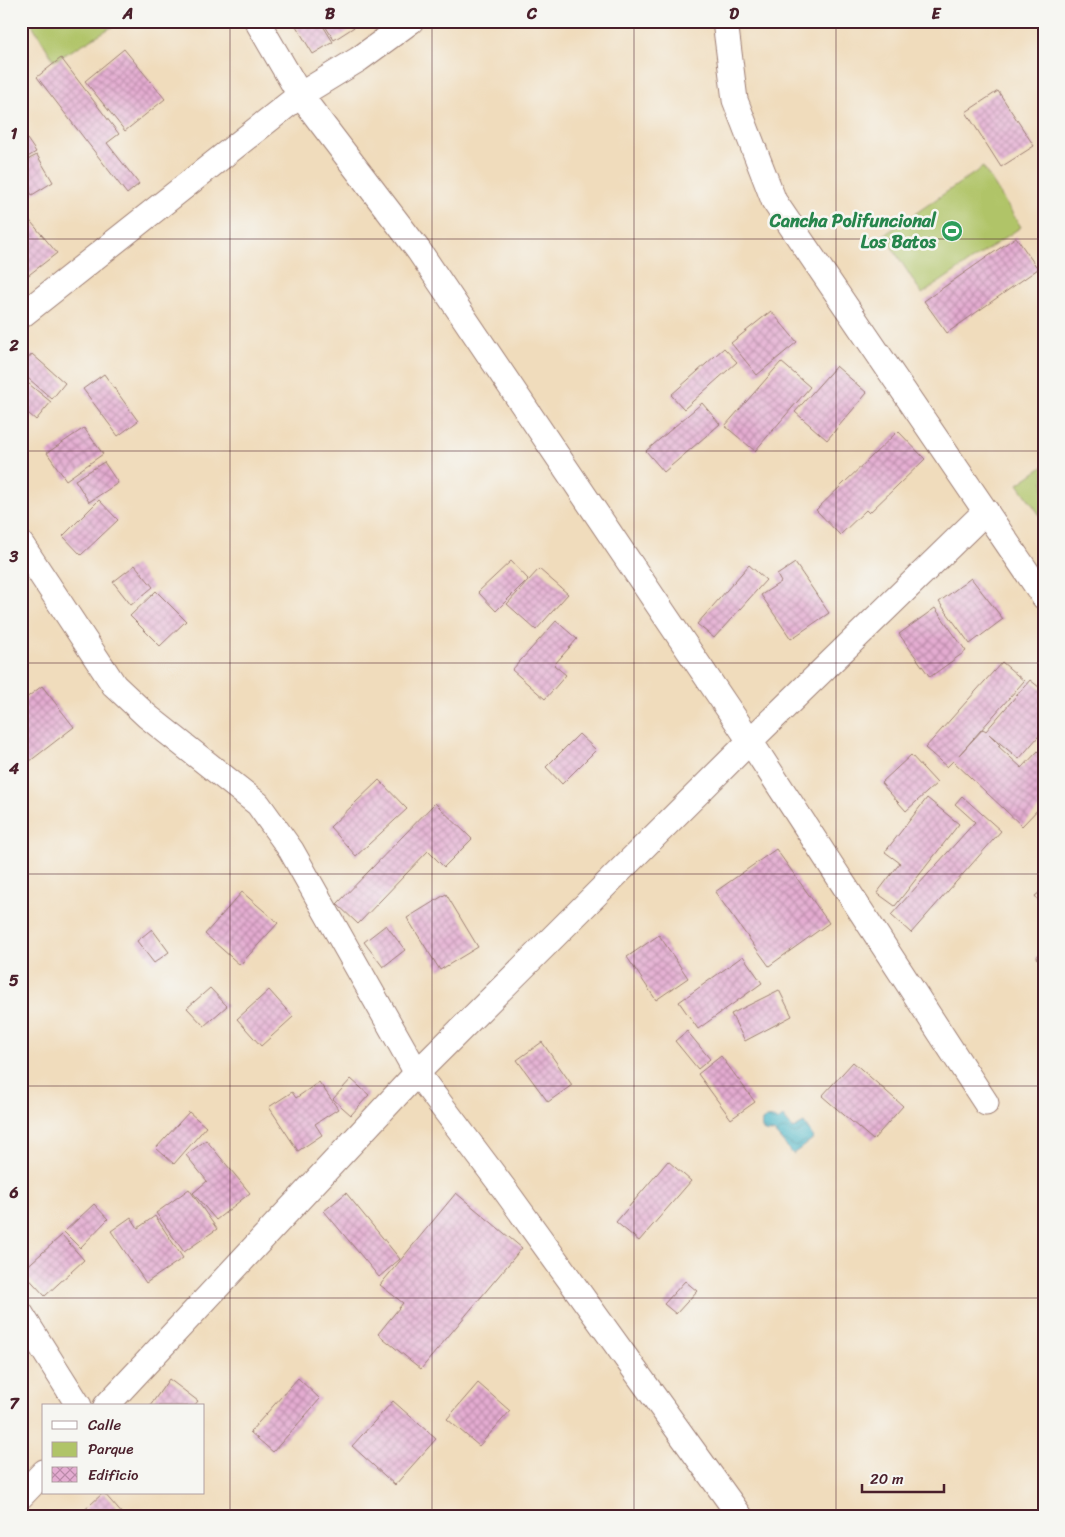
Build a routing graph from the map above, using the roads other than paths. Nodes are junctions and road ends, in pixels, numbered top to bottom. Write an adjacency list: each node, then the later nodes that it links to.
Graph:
1 (257, 21): 4 (street)
2 (411, 21): 4 (street)
3 (725, 21): 6 (street)
4 (300, 95): 5 (street); 9 (street)
5 (21, 316)
6 (986, 512): 8 (street); 9 (street)
7 (21, 544): 10 (street)
8 (1044, 597)
9 (750, 741): 10 (street); 11 (street)
10 (417, 1073): 14 (street); 17 (street)
11 (986, 1103)
12 (21, 1314): 13 (street)
13 (78, 1404)
14 (108, 1404)
15 (42, 1474): 16 (street)
16 (21, 1496)
17 (740, 1516)

